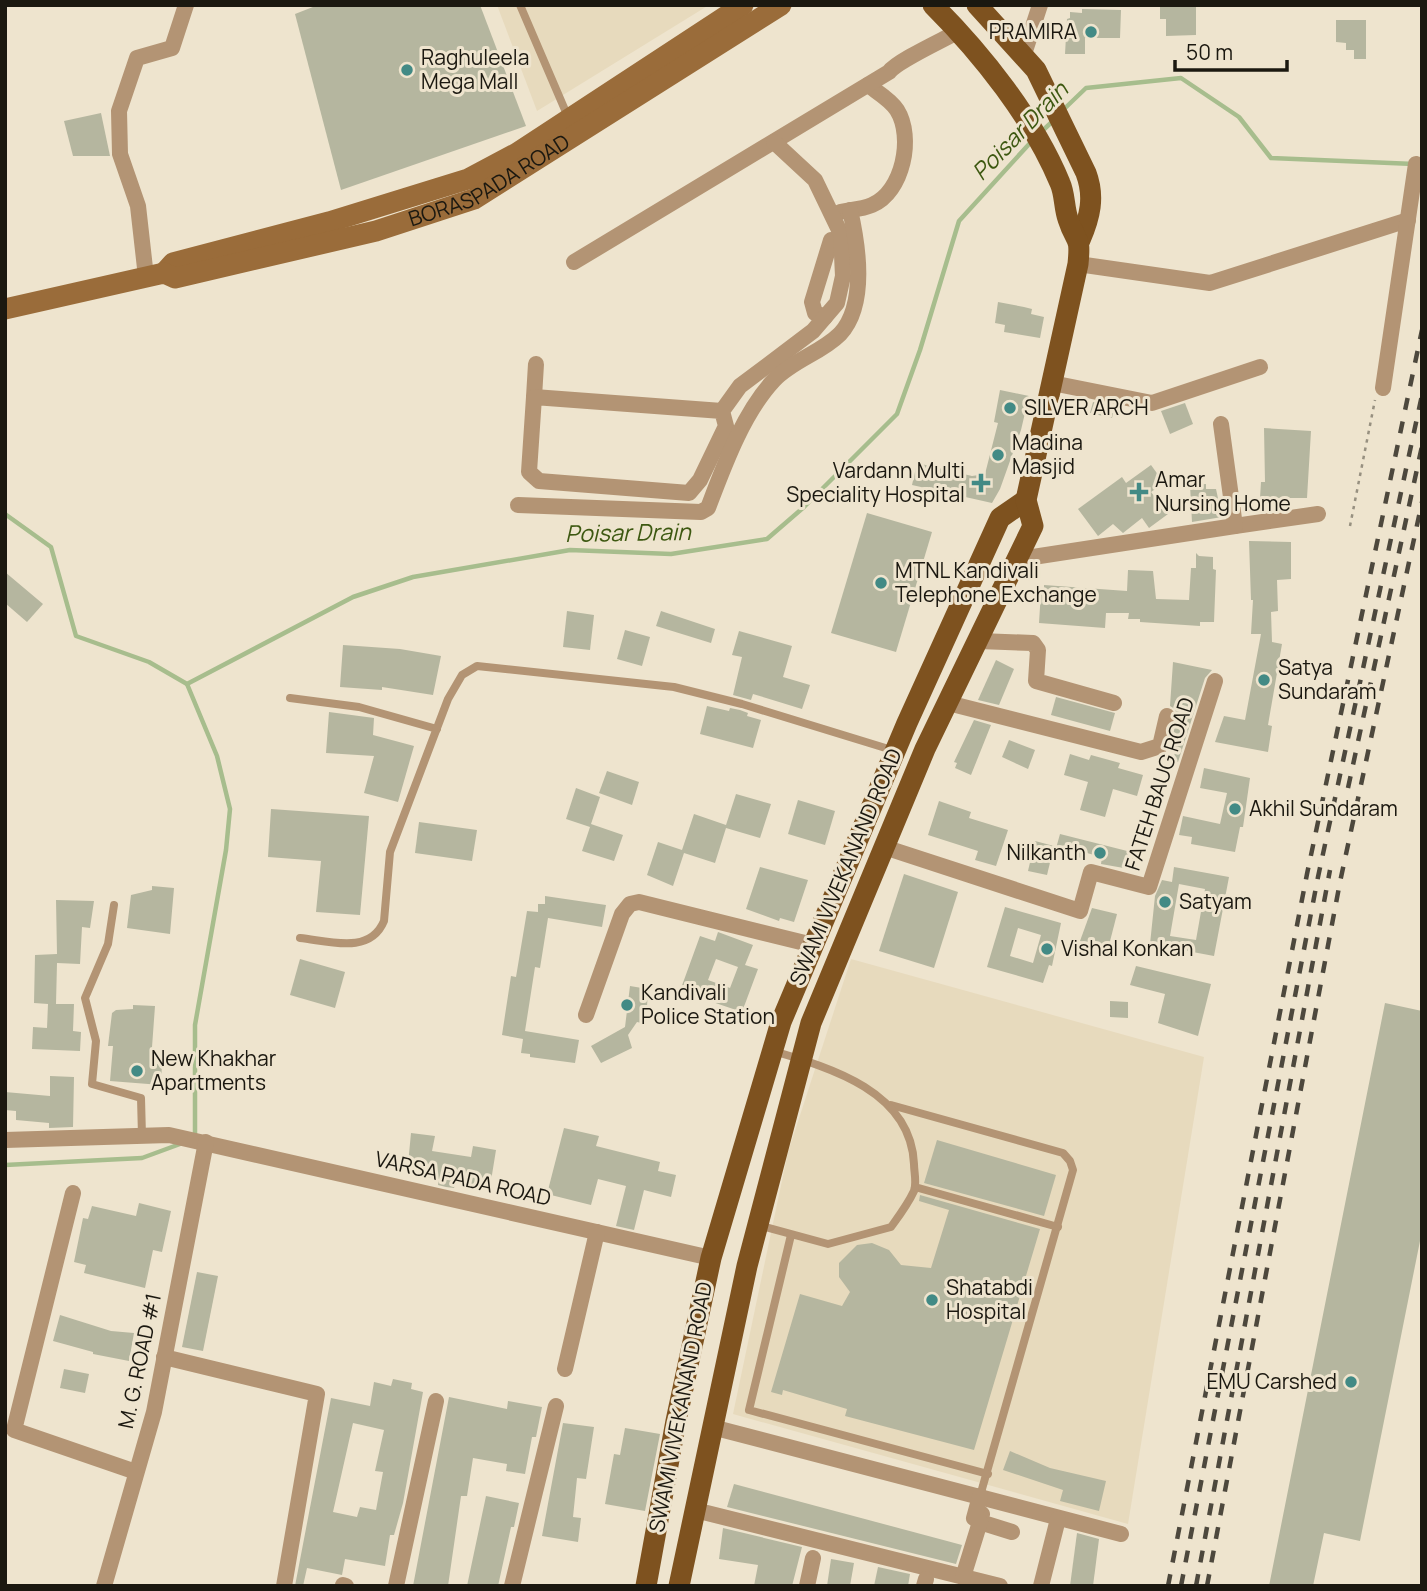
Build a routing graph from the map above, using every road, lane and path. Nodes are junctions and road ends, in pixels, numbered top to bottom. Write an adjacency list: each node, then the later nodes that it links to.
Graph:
1 (186, 5): 21 (street)
2 (520, 5): 11 (lane)
3 (743, 5): 11 (main road, BORASPADA ROAD)
4 (781, 5): 21 (main road, BORASPADA ROAD)
5 (933, 5): 8 (main road, SWAMI VIVEKANAND ROAD)
6 (977, 5): 9 (main road)
7 (1040, 5): 9 (street)
8 (959, 31): 10 (street); 18 (main road, SWAMI VIVEKANAND ROAD)
9 (1030, 62): 18 (main road)
10 (868, 85): 12 (street); 14 (street)
11 (569, 120): 21 (main road, BORASPADA ROAD)
12 (774, 142): 15 (street); 19 (street)
13 (1416, 164): 16 (street)
14 (850, 210): 15 (street); 32 (street)
15 (831, 214): 23 (street)
16 (1408, 220): 20 (street); 27 (street)
17 (831, 240): 23 (street)
18 (1080, 240): 20 (main road, SWAMI VIVEKANAND ROAD)
19 (574, 262)
20 (1078, 264): 26 (main road, SWAMI VIVEKANAND ROAD)
21 (155, 275): 22 (main road, BORASPADA ROAD)
22 (5, 309)
23 (825, 317): 29 (street)
24 (536, 364): 28 (street)
25 (1260, 367): 26 (street)
26 (1052, 383): 31 (main road, SWAMI VIVEKANAND ROAD)
27 (1379, 390): 35 (path)
28 (534, 397): 29 (street); 29 (street)
29 (722, 411)
30 (1221, 424): 34 (street)
31 (1026, 500): 36 (main road, SWAMI VIVEKANAND ROAD); 44 (main road, SWAMI VIVEKANAND ROAD)
32 (518, 505)
33 (1318, 513): 34 (street)
34 (1235, 526): 36 (street)
35 (1350, 526)
36 (1020, 559): 37 (main road, SWAMI VIVEKANAND ROAD)
37 (979, 641): 40 (main road, SWAMI VIVEKANAND ROAD); 41 (street)
38 (1215, 681): 45 (street, FATEH BAUG ROAD)
39 (290, 698): 43 (lane)
40 (948, 703): 42 (street); 45 (main road, SWAMI VIVEKANAND ROAD)
41 (1114, 703)
42 (1167, 716)
43 (437, 729): 44 (lane); 47 (lane)
44 (895, 751): 48 (main road, SWAMI VIVEKANAND ROAD)
45 (884, 847): 49 (main road, SWAMI VIVEKANAND ROAD)
46 (114, 905): 54 (lane)
47 (300, 938)
48 (813, 946): 49 (lane); 50 (street); 51 (main road, SWAMI VIVEKANAND ROAD)
49 (840, 953): 52 (main road, SWAMI VIVEKANAND ROAD)
50 (586, 1015)
51 (772, 1051): 52 (lane); 63 (main road, SWAMI VIVEKANAND ROAD)
52 (801, 1059): 53 (lane); 59 (main road, SWAMI VIVEKANAND ROAD)
53 (891, 1105): 57 (lane); 60 (lane)
54 (142, 1136): 55 (street, VARSA PADA ROAD); 56 (street, VARSA PADA ROAD)
55 (5, 1140)
56 (206, 1142): 61 (street, VARSA PADA ROAD); 64 (street, M. G. ROAD #1)
57 (915, 1187): 60 (lane); 62 (lane)
58 (73, 1193): 69 (street)
59 (758, 1225): 62 (lane); 68 (main road, SWAMI VIVEKANAND ROAD)
60 (1058, 1227): 70 (lane)
61 (597, 1232): 63 (street, VARSA PADA ROAD); 65 (street)
62 (791, 1235): 70 (lane)
63 (710, 1258): 83 (main road, SWAMI VIVEKANAND ROAD)
64 (164, 1357): 69 (street, M. G. ROAD #1); 80 (street)
65 (565, 1370)
66 (436, 1401): 81 (street)
67 (556, 1406): 82 (street)
68 (712, 1427): 71 (street); 72 (main road, SWAMI VIVEKANAND ROAD)
69 (136, 1472): 79 (street, M. G. ROAD #1)
70 (988, 1474): 71 (lane)
71 (984, 1497): 73 (street); 74 (street)
72 (695, 1510): 78 (street); 84 (main road, SWAMI VIVEKANAND ROAD)
73 (1058, 1519): 76 (street); 87 (street)
74 (980, 1522): 75 (street); 78 (street)
75 (1012, 1532)
76 (1121, 1534)
77 (813, 1558): 85 (street)
78 (963, 1577): 86 (street)
79 (104, 1586)
80 (284, 1586)
81 (396, 1586)
82 (512, 1586)
83 (646, 1586)
84 (679, 1586)
85 (807, 1586)
86 (1000, 1586)
87 (1041, 1586)

